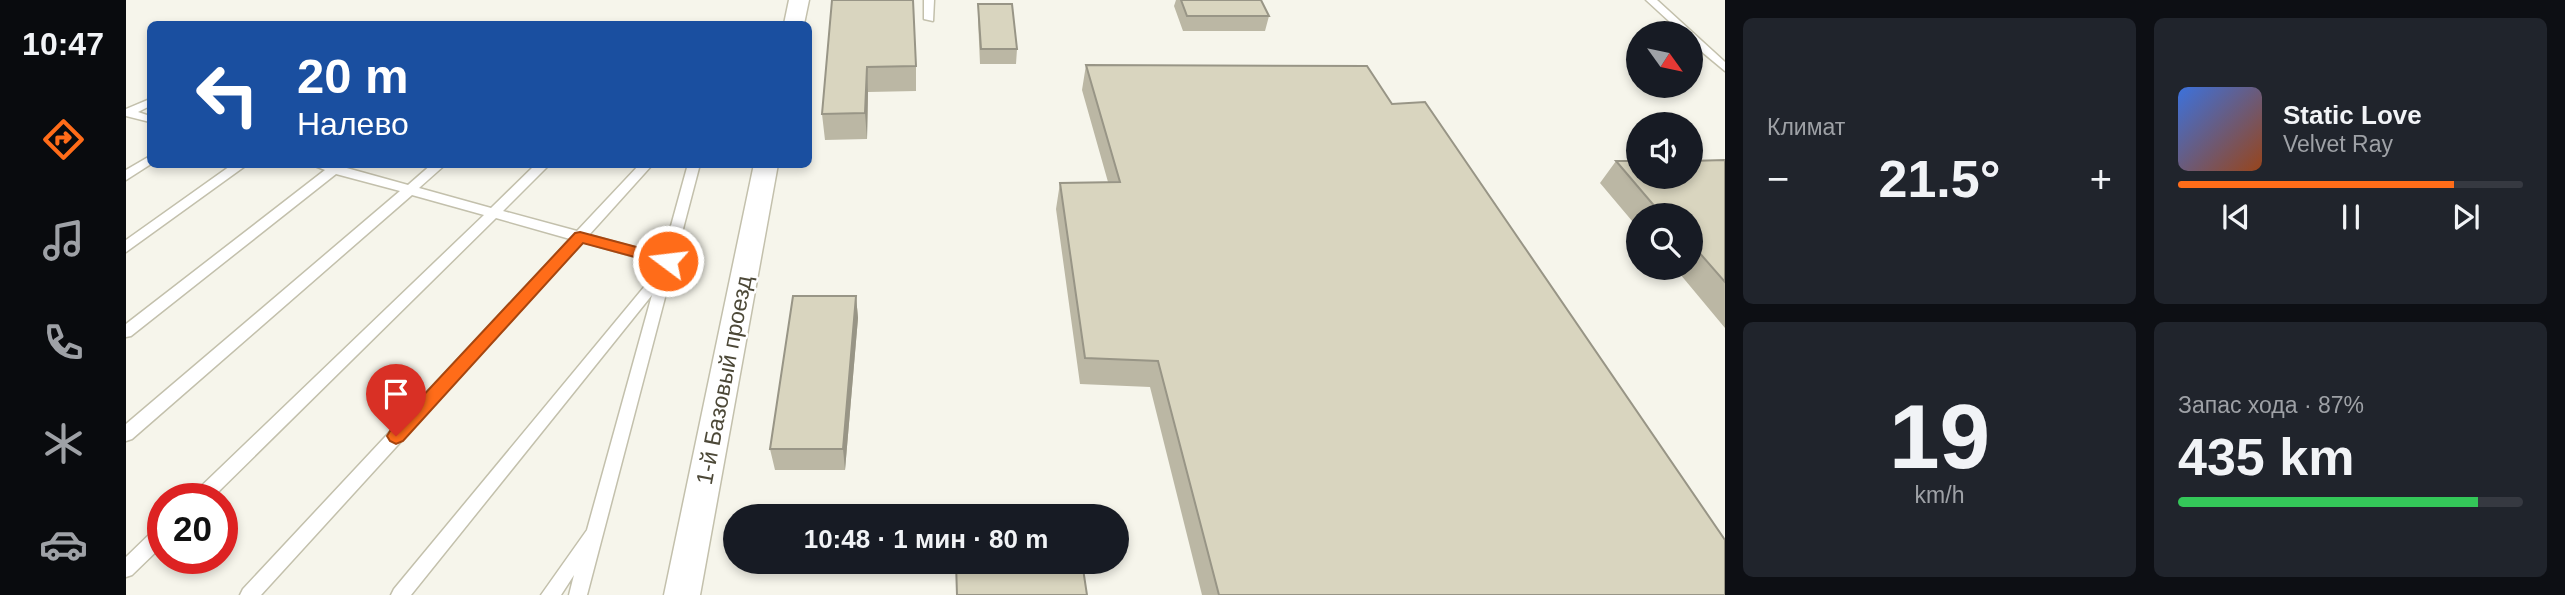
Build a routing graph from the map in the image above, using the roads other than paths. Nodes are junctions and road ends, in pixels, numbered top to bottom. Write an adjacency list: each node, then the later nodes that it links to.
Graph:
1 (799, 0): 5 (street)
2 (929, 0): 4 (lane)
3 (1651, 0): 6 (lane)
4 (929, 19)
5 (795, 21)
6 (1674, 21)
7 (1703, 47): 8 (lane)
8 (1725, 68)
9 (147, 103): 10 (lane)
10 (127, 113): 11 (lane)
11 (147, 118)
12 (147, 162): 21 (lane)
13 (236, 168): 25 (lane)
14 (336, 168): 27 (lane)
15 (340, 168): 22 (lane)
16 (435, 168): 22 (lane)
17 (540, 168): 23 (lane)
18 (643, 168): 24 (lane)
19 (693, 168): 26 (lane)
20 (765, 168): 37 (street, 1-й Базовый проезд)
21 (126, 176)
22 (410, 190): 23 (lane); 28 (lane)
23 (494, 213): 24 (lane); 29 (lane)
24 (580, 237): 26 (lane); 33 (lane)
25 (126, 247)
26 (667, 264): 30 (lane); 34 (lane)
27 (126, 332)
28 (126, 434)
29 (216, 483)
30 (596, 528): 35 (lane); 36 (lane)
31 (147, 549): 32 (lane)
32 (126, 569)
33 (249, 595)
34 (400, 595)
35 (550, 595)
36 (578, 595)
37 (682, 595)

